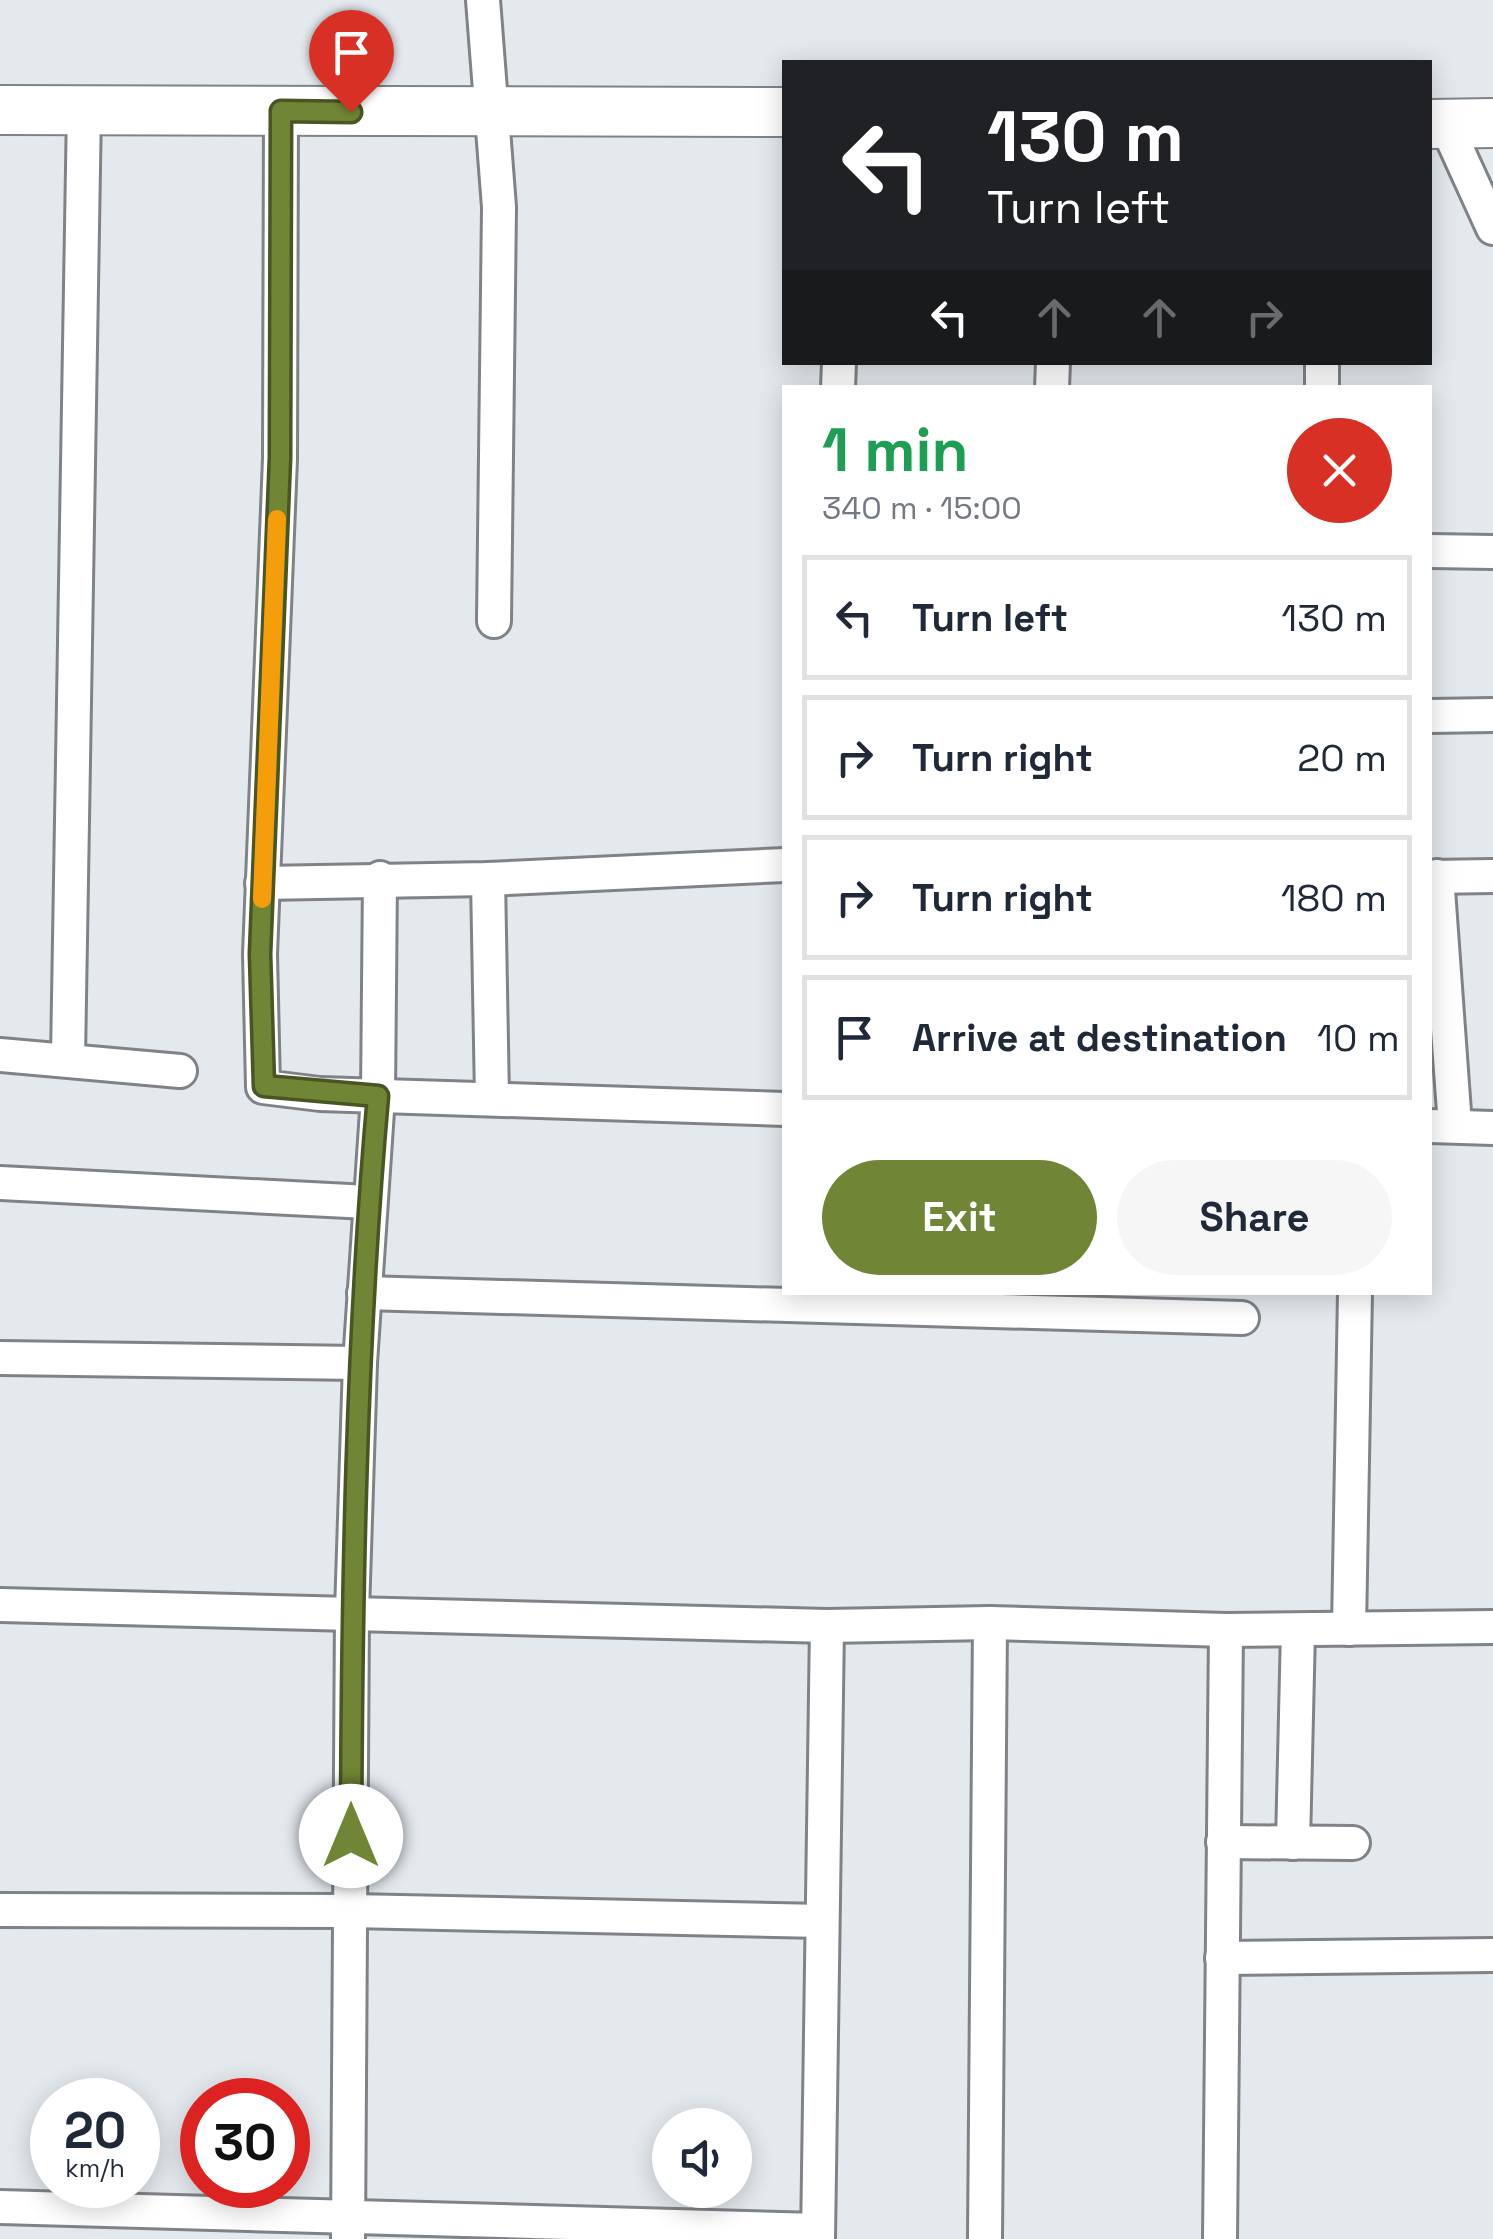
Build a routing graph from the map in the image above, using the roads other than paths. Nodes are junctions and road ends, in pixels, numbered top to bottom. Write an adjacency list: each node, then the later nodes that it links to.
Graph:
1 (483, 0): 5 (street)
2 (84, 109): 3 (street); 4 (street); 22 (street)
3 (0, 110)
4 (281, 111): 5 (street); 20 (street)
5 (492, 112): 6 (street); 12 (street)
6 (782, 112)
7 (1493, 123): 8 (street)
8 (1438, 125): 9 (street)
9 (1493, 228)
10 (1432, 551): 11 (street)
11 (1493, 552)
12 (494, 621)
13 (1493, 715): 14 (street)
14 (1432, 716)
15 (782, 864): 19 (street)
16 (1433, 876): 17 (street); 27 (street)
17 (1493, 876)
18 (380, 878): 19 (street); 20 (street); 24 (street)
19 (488, 880): 25 (street)
20 (262, 882): 24 (street)
21 (0, 1056): 22 (street)
22 (68, 1058): 23 (street)
23 (180, 1071)
24 (378, 1096): 25 (street); 30 (street)
25 (492, 1098): 26 (street)
26 (782, 1109)
27 (1443, 1126): 28 (street)
28 (1493, 1128)
29 (0, 1183): 30 (street)
30 (368, 1202): 31 (street)
31 (364, 1292): 33 (street); 36 (street)
32 (1355, 1295): 42 (street)
33 (994, 1302): 34 (street)
34 (1242, 1318)
35 (0, 1358): 36 (street)
36 (360, 1363): 38 (street)
37 (0, 1605): 38 (street)
38 (352, 1612): 40 (street); 49 (street)
39 (990, 1623): 40 (street); 43 (street); 56 (street)
40 (827, 1626): 50 (street)
41 (1493, 1626): 42 (street)
42 (1350, 1629): 44 (street)
43 (1226, 1630): 44 (street); 45 (street)
44 (1298, 1630): 46 (street)
45 (1224, 1842): 46 (street); 52 (street)
46 (1293, 1843): 47 (street)
47 (1353, 1844)
48 (0, 1910): 49 (street)
49 (350, 1911): 50 (street); 54 (street)
50 (822, 1921): 55 (street)
51 (1493, 1955): 52 (street)
52 (1222, 1958): 57 (street)
53 (0, 2207): 54 (street)
54 (348, 2230): 55 (street)
55 (818, 2234)
56 (986, 2239)
57 (1220, 2239)

